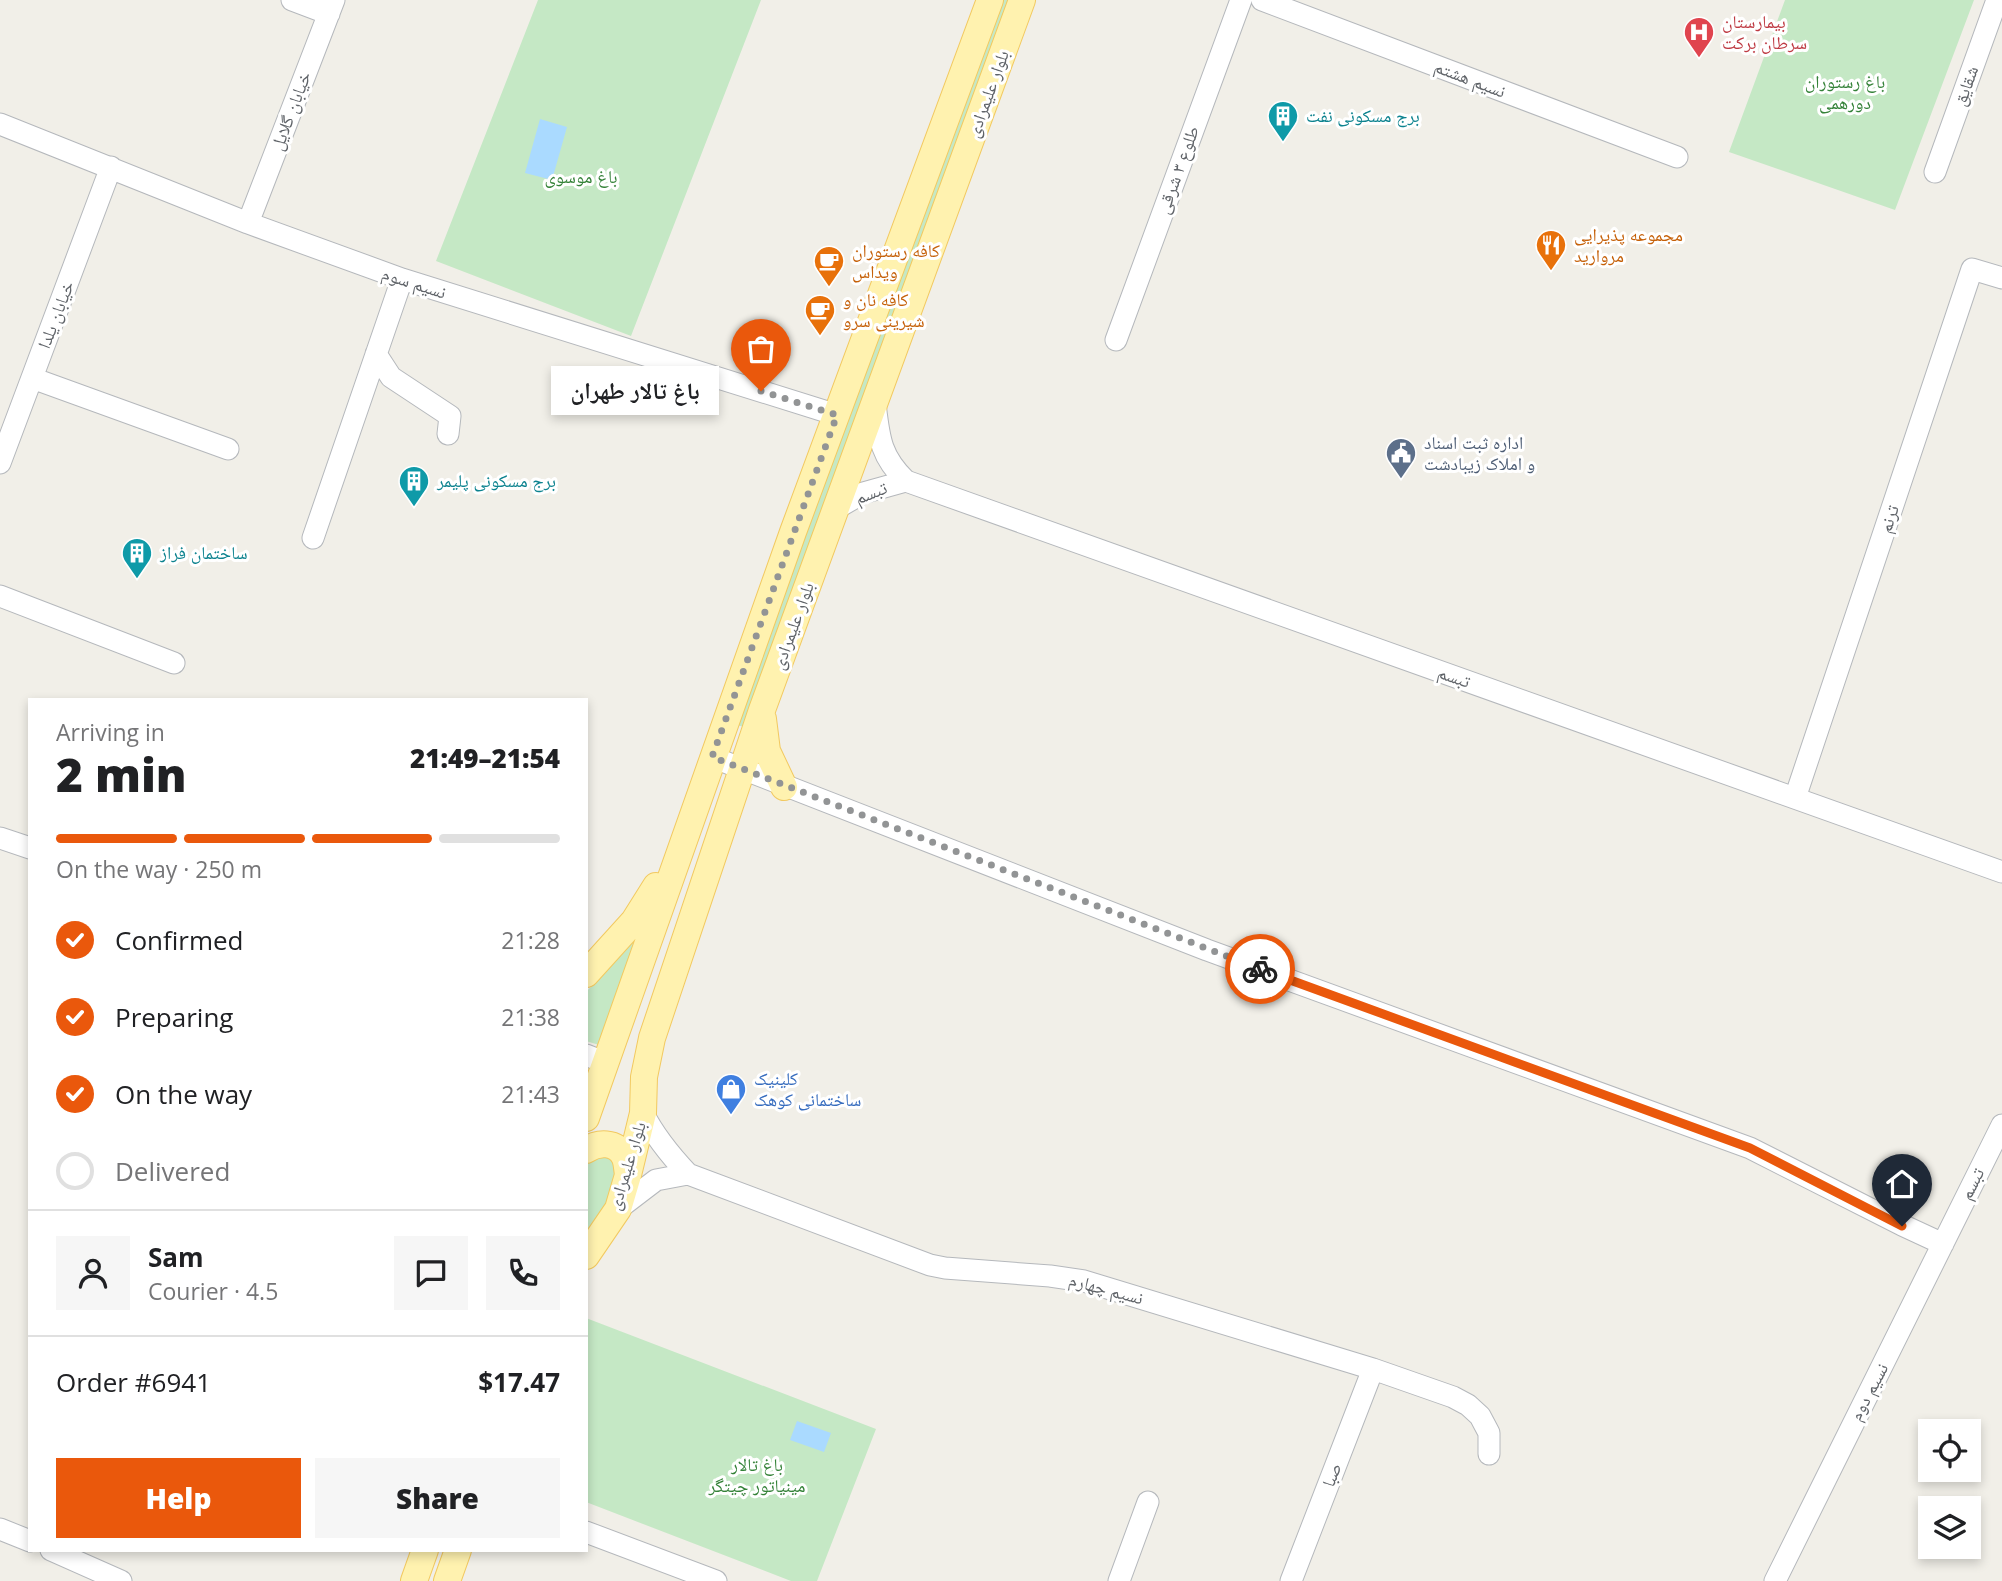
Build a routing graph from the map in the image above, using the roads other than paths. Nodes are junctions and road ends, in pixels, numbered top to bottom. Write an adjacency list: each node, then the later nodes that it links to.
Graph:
1 (292, 0): 7 (street)
2 (990, 0): 19 (main road, بلوار علیمرادی)
3 (1022, 0): 18 (main road, بلوار علیمرادی)
4 (1241, 0): 15 (street, طلوع ۳ شرقی)
5 (1262, 0): 9 (street, نسیم هشتم)
6 (1997, 0): 11 (street, شقایق)
7 (332, 7): 12 (street, خیابان گلایل)
8 (0, 124): 10 (street, نسیم سوم)
9 (1677, 157)
10 (111, 167): 12 (street, نسیم سوم); 17 (street, خیابان یلدا)
11 (1935, 172)
12 (248, 223): 14 (street, نسیم سوم)
13 (2002, 278): 32 (street, ترنم)
14 (402, 279): 16 (street); 19 (street, نسیم سوم)
15 (1116, 340)
16 (376, 354): 20 (street); 25 (street)
17 (32, 378): 21 (street); 22 (street, خیابان یلدا)
18 (875, 403): 23 (street, تبسم); 24 (main road, بلوار علیمرادی)
19 (837, 415): 29 (main road, بلوار علیمرادی)
20 (448, 434)
21 (228, 449)
22 (0, 463)
23 (906, 481): 24 (street, تبسم); 32 (street, تبسم)
24 (837, 508): 28 (main road, بلوار علیمرادی)
25 (313, 538)
26 (0, 596): 27 (street)
27 (174, 663)
28 (762, 710): 30 (main road, بلوار علیمرادی); 31 (main road)
29 (712, 757): 30 (street); 35 (main road, بلوار علیمرادی)
30 (742, 771): 31 (street); 40 (main road, بلوار علیمرادی)
31 (783, 787): 46 (street)
32 (1795, 798): 36 (street, تبسم)
33 (0, 838): 34 (street)
34 (28, 847)
35 (678, 853): 37 (main road); 38 (main road, بلوار علیمرادی)
36 (2002, 872)
37 (588, 972)
38 (596, 1059): 39 (main road, بلوار علیمرادی)
39 (588, 1106)
40 (643, 1113): 43 (street, نسیم چهارم); 44 (main road, بلوار علیمرادی)
41 (2002, 1125): 46 (street, تبسم)
42 (588, 1149): 44 (main road)
43 (688, 1174): 45 (street); 48 (street, نسیم چهارم)
44 (628, 1175): 45 (main road, بلوار علیمرادی)
45 (618, 1209): 47 (main road, بلوار علیمرادی)
46 (1943, 1244): 63 (street, نسیم دوم)
47 (588, 1253)
48 (1373, 1369): 49 (street, نسیم چهارم); 62 (street, صبا)
49 (1489, 1454)
50 (1148, 1502): 61 (street)
51 (0, 1528): 53 (street)
52 (588, 1533): 60 (street)
53 (28, 1540)
54 (56, 1552): 57 (street)
55 (424, 1552): 58 (main road)
56 (457, 1552): 59 (main road)
57 (121, 1581)
58 (414, 1581)
59 (447, 1581)
60 (716, 1581)
61 (1119, 1581)
62 (1291, 1581)
63 (1775, 1581)

